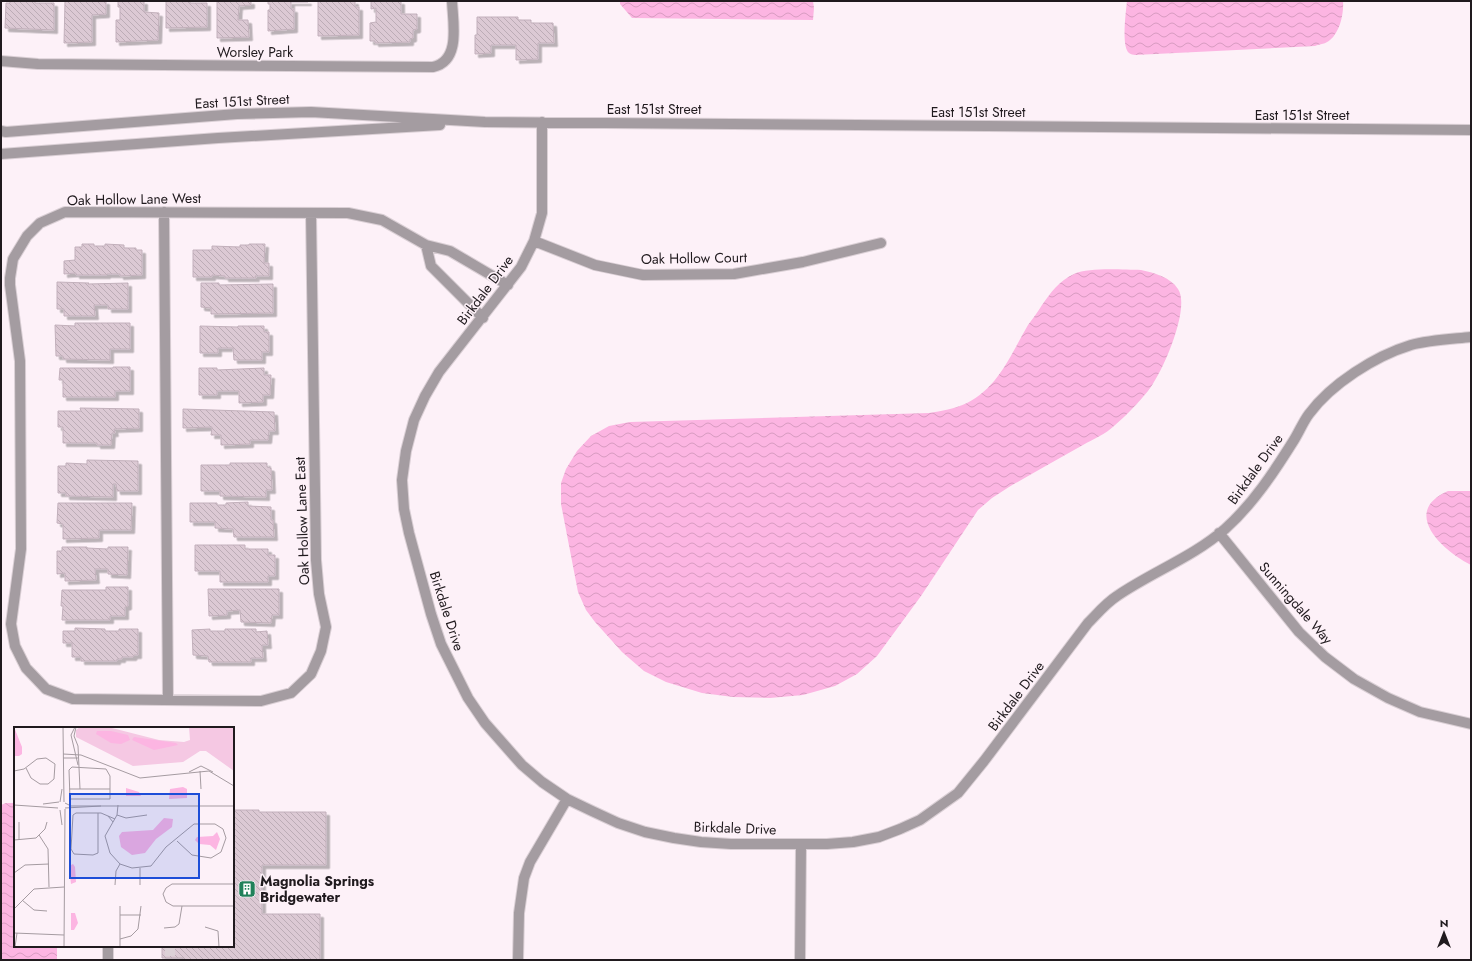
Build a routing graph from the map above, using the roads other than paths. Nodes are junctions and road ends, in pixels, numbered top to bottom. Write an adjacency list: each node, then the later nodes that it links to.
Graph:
1 (452, 1): 2 (street, Worsley Park)
2 (1, 61)
3 (485, 122): 4 (street, East 151st Street); 6 (street, East 151st Street); 7 (street, East 151st Street)
4 (542, 122): 5 (street, East 151st Street); 10 (street, Birkdale Drive)
5 (1471, 130)
6 (1, 131)
7 (1, 154)
8 (164, 212): 9 (street, Oak Hollow Lane West); 17 (street); 17 (street, Oak Hollow Lane West)
9 (311, 213): 12 (street, Oak Hollow Lane West); 17 (street, Oak Hollow Lane East)
10 (534, 241): 11 (street, Oak Hollow Court); 13 (street, Birkdale Drive)
11 (881, 243)
12 (426, 245): 13 (street, Oak Hollow Lane West); 14 (street)
13 (508, 285): 14 (street, Birkdale Drive)
14 (483, 318): 19 (street, Birkdale Drive)
15 (1471, 337): 16 (street, Birkdale Drive)
16 (1219, 533): 18 (street, Sunningdale Way); 20 (street, Birkdale Drive)
17 (168, 700)
18 (1471, 724)
19 (567, 799): 20 (street, Birkdale Drive); 23 (street)
20 (801, 844): 24 (street)
21 (108, 947): 22 (street)
22 (108, 960)
23 (518, 960)
24 (800, 960)

